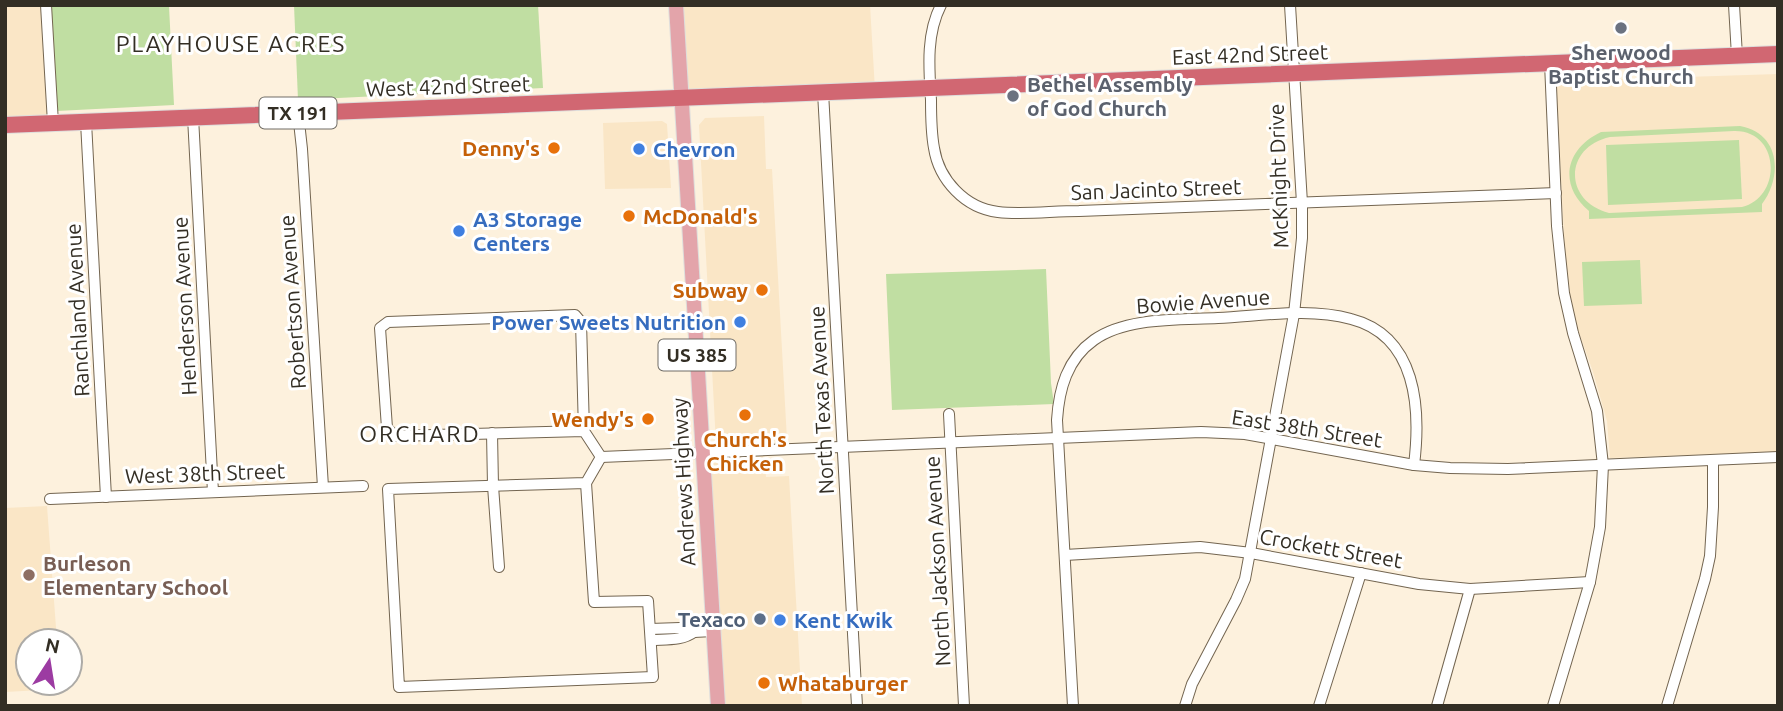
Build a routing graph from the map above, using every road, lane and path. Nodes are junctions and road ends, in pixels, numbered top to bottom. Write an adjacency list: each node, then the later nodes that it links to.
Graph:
1 (46, 5): 16 (street)
2 (676, 5): 12 (main road, Andrews Highway / US 385)
3 (941, 5): 10 (street, San Jacinto Street)
4 (1290, 5): 9 (street, McKnight Drive)
5 (1734, 5): 7 (street)
6 (1778, 54): 7 (highway, East 42nd Street / TX 191)
7 (1737, 56): 8 (highway, East 42nd Street / TX 191)
8 (1550, 63): 9 (highway, East 42nd Street / TX 191); 18 (street)
9 (1294, 74): 10 (highway, East 42nd Street / TX 191); 19 (street, McKnight Drive)
10 (930, 88): 11 (highway, East 42nd Street / TX 191); 19 (street, San Jacinto Street)
11 (823, 92): 12 (highway, East 42nd Street / TX 191); 27 (street, North Texas Avenue)
12 (682, 98): 13 (highway, West 42nd Street / TX 191); 28 (main road, Andrews Highway / US 385)
13 (298, 113): 14 (highway, West 42nd Street / TX 191); 37 (street, Robertson Avenue)
14 (193, 117): 15 (highway, West 42nd Street / TX 191); 38 (street, Henderson Avenue)
15 (86, 122): 16 (highway, West 42nd Street / TX 191); 39 (street, Ranchland Avenue)
16 (53, 123): 17 (highway, West 42nd Street / TX 191)
17 (5, 125)
18 (1556, 193): 19 (street, San Jacinto Street); 33 (street)
19 (1302, 202): 20 (street, McKnight Drive)
20 (1294, 314): 24 (street, Bowie Avenue); 25 (street, McKnight Drive); 32 (street, Bowie Avenue)
21 (949, 414): 26 (street, North Jackson Avenue)
22 (584, 431): 23 (street); 23 (street); 29 (street)
23 (492, 433): 36 (street)
24 (1058, 438): 25 (street, East 38th Street); 26 (street, East 38th Street); 42 (street, Bowie Avenue)
25 (1271, 439): 32 (street, East 38th Street); 41 (street, McKnight Drive)
26 (951, 443): 27 (street, East 38th Street); 51 (street, North Jackson Avenue)
27 (843, 447): 28 (street, East 38th Street); 50 (street, North Texas Avenue)
28 (703, 453): 29 (street); 47 (main road, Andrews Highway / US 385)
29 (601, 457): 34 (street)
30 (1778, 457): 31 (street, East 38th Street)
31 (1713, 461): 33 (street, East 38th Street); 57 (street)
32 (1414, 465): 33 (street, East 38th Street)
33 (1603, 465): 45 (street)
34 (586, 483): 36 (street); 48 (street)
35 (363, 486): 37 (street, West 38th Street)
36 (493, 486): 43 (street); 48 (street)
37 (323, 487): 38 (street, West 38th Street)
38 (213, 492): 39 (street, West 38th Street)
39 (106, 497): 40 (street, West 38th Street)
40 (50, 499)
41 (1251, 553): 42 (street, Crockett Street); 44 (street, Crockett Street); 53 (street, McKnight Drive)
42 (1065, 555): 52 (street, Bowie Avenue)
43 (499, 567)
44 (1361, 573): 46 (street, Crockett Street); 54 (street)
45 (1590, 582): 46 (street, Crockett Street); 56 (street)
46 (1471, 589): 55 (street)
47 (713, 631): 48 (street); 49 (main road, Andrews Highway / US 385)
48 (651, 634)
49 (718, 706)
50 (857, 706)
51 (964, 706)
52 (1073, 706)
53 (1185, 706)
54 (1319, 706)
55 (1437, 706)
56 (1553, 706)
57 (1667, 706)

